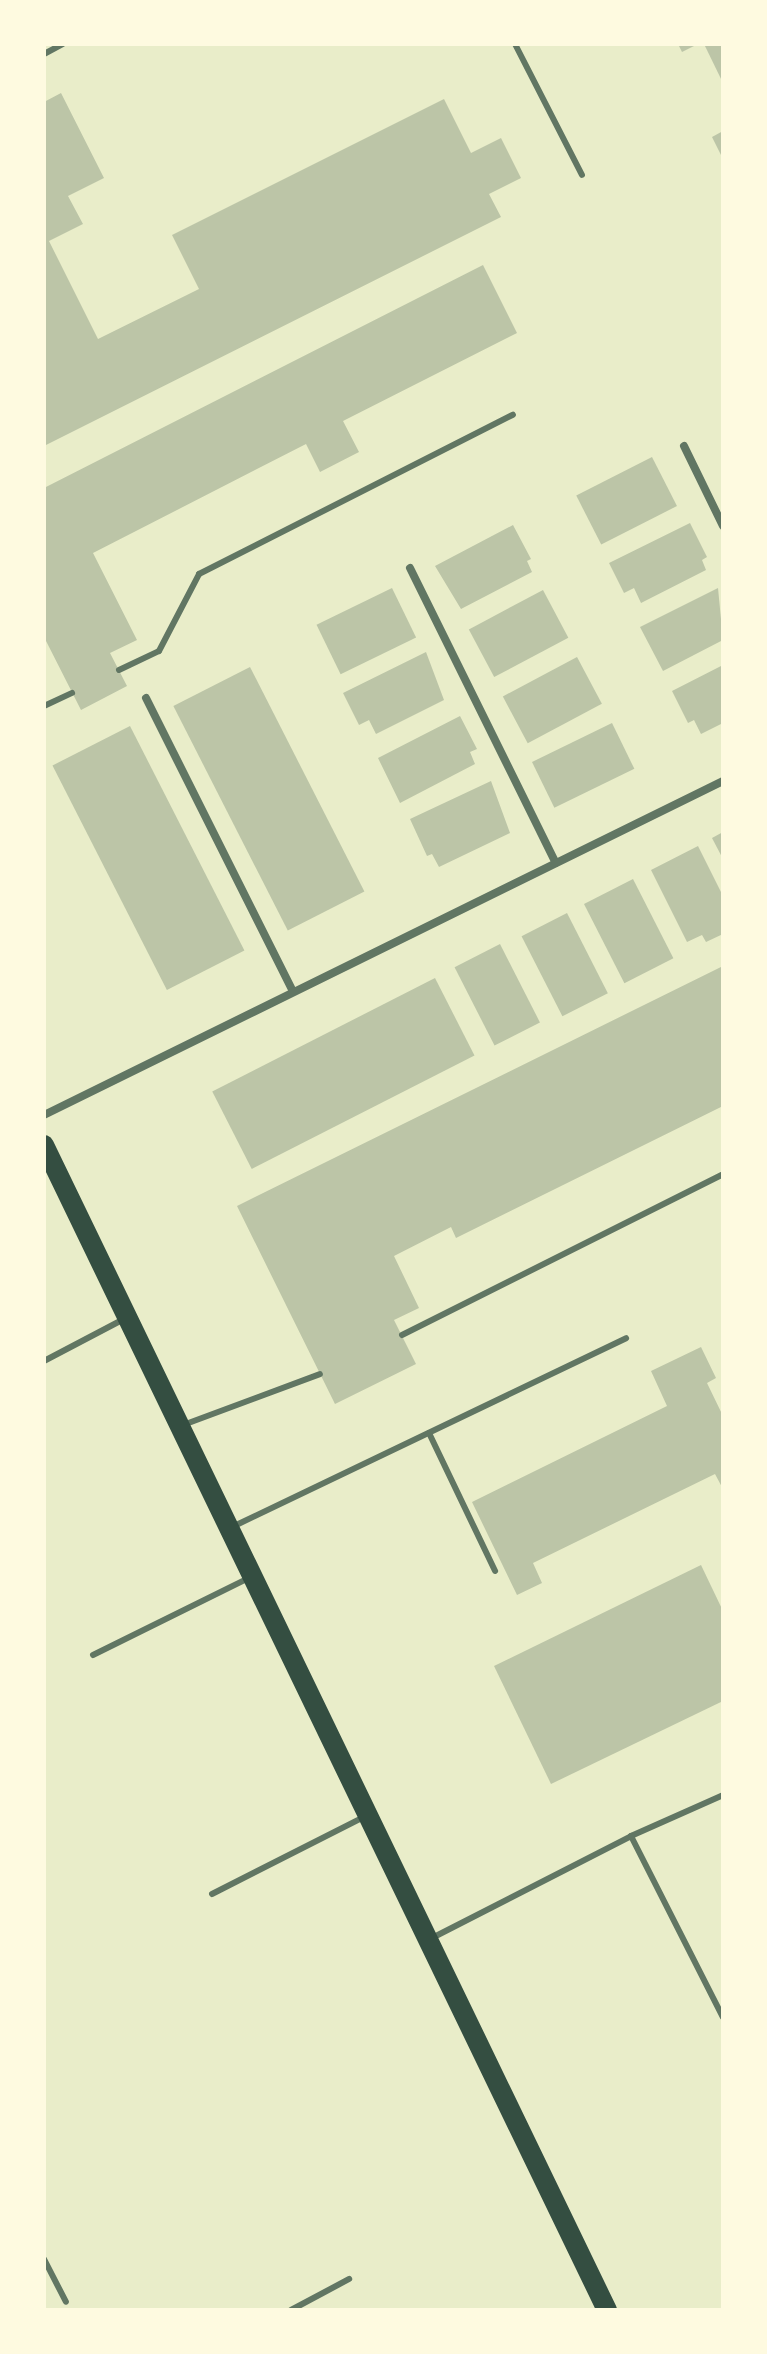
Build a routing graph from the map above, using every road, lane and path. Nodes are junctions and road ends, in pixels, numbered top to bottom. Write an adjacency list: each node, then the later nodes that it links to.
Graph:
1 (63, 44): 3 (lane)
2 (515, 44): 4 (lane)
3 (44, 54)
4 (582, 175)
5 (513, 415): 9 (lane)
6 (684, 446): 7 (street)
7 (723, 526)
8 (410, 568): 14 (street)
9 (119, 670)
10 (72, 693): 12 (lane)
11 (146, 698): 15 (street)
12 (44, 706)
13 (723, 781): 14 (street)
14 (556, 863): 15 (street)
15 (293, 991): 16 (street)
16 (44, 1115)
17 (44, 1145): 19 (main road)
18 (723, 1174): 20 (lane)
19 (127, 1317): 22 (lane); 24 (main road)
20 (402, 1335)
21 (626, 1338): 25 (lane)
22 (44, 1361)
23 (320, 1374): 24 (lane)
24 (180, 1426): 26 (main road)
25 (429, 1433): 26 (lane); 27 (lane)
26 (229, 1528): 28 (main road)
27 (495, 1571)
28 (252, 1576): 29 (lane); 31 (main road)
29 (93, 1655)
30 (723, 1795): 32 (lane)
31 (368, 1815): 33 (lane); 34 (main road)
32 (631, 1836): 34 (lane); 35 (lane)
33 (212, 1894)
34 (428, 1940): 41 (main road)
35 (723, 2017)
36 (44, 2259): 37 (lane)
37 (47, 2273): 39 (lane)
38 (349, 2279): 40 (lane)
39 (66, 2302)
40 (291, 2310)
41 (607, 2310)

